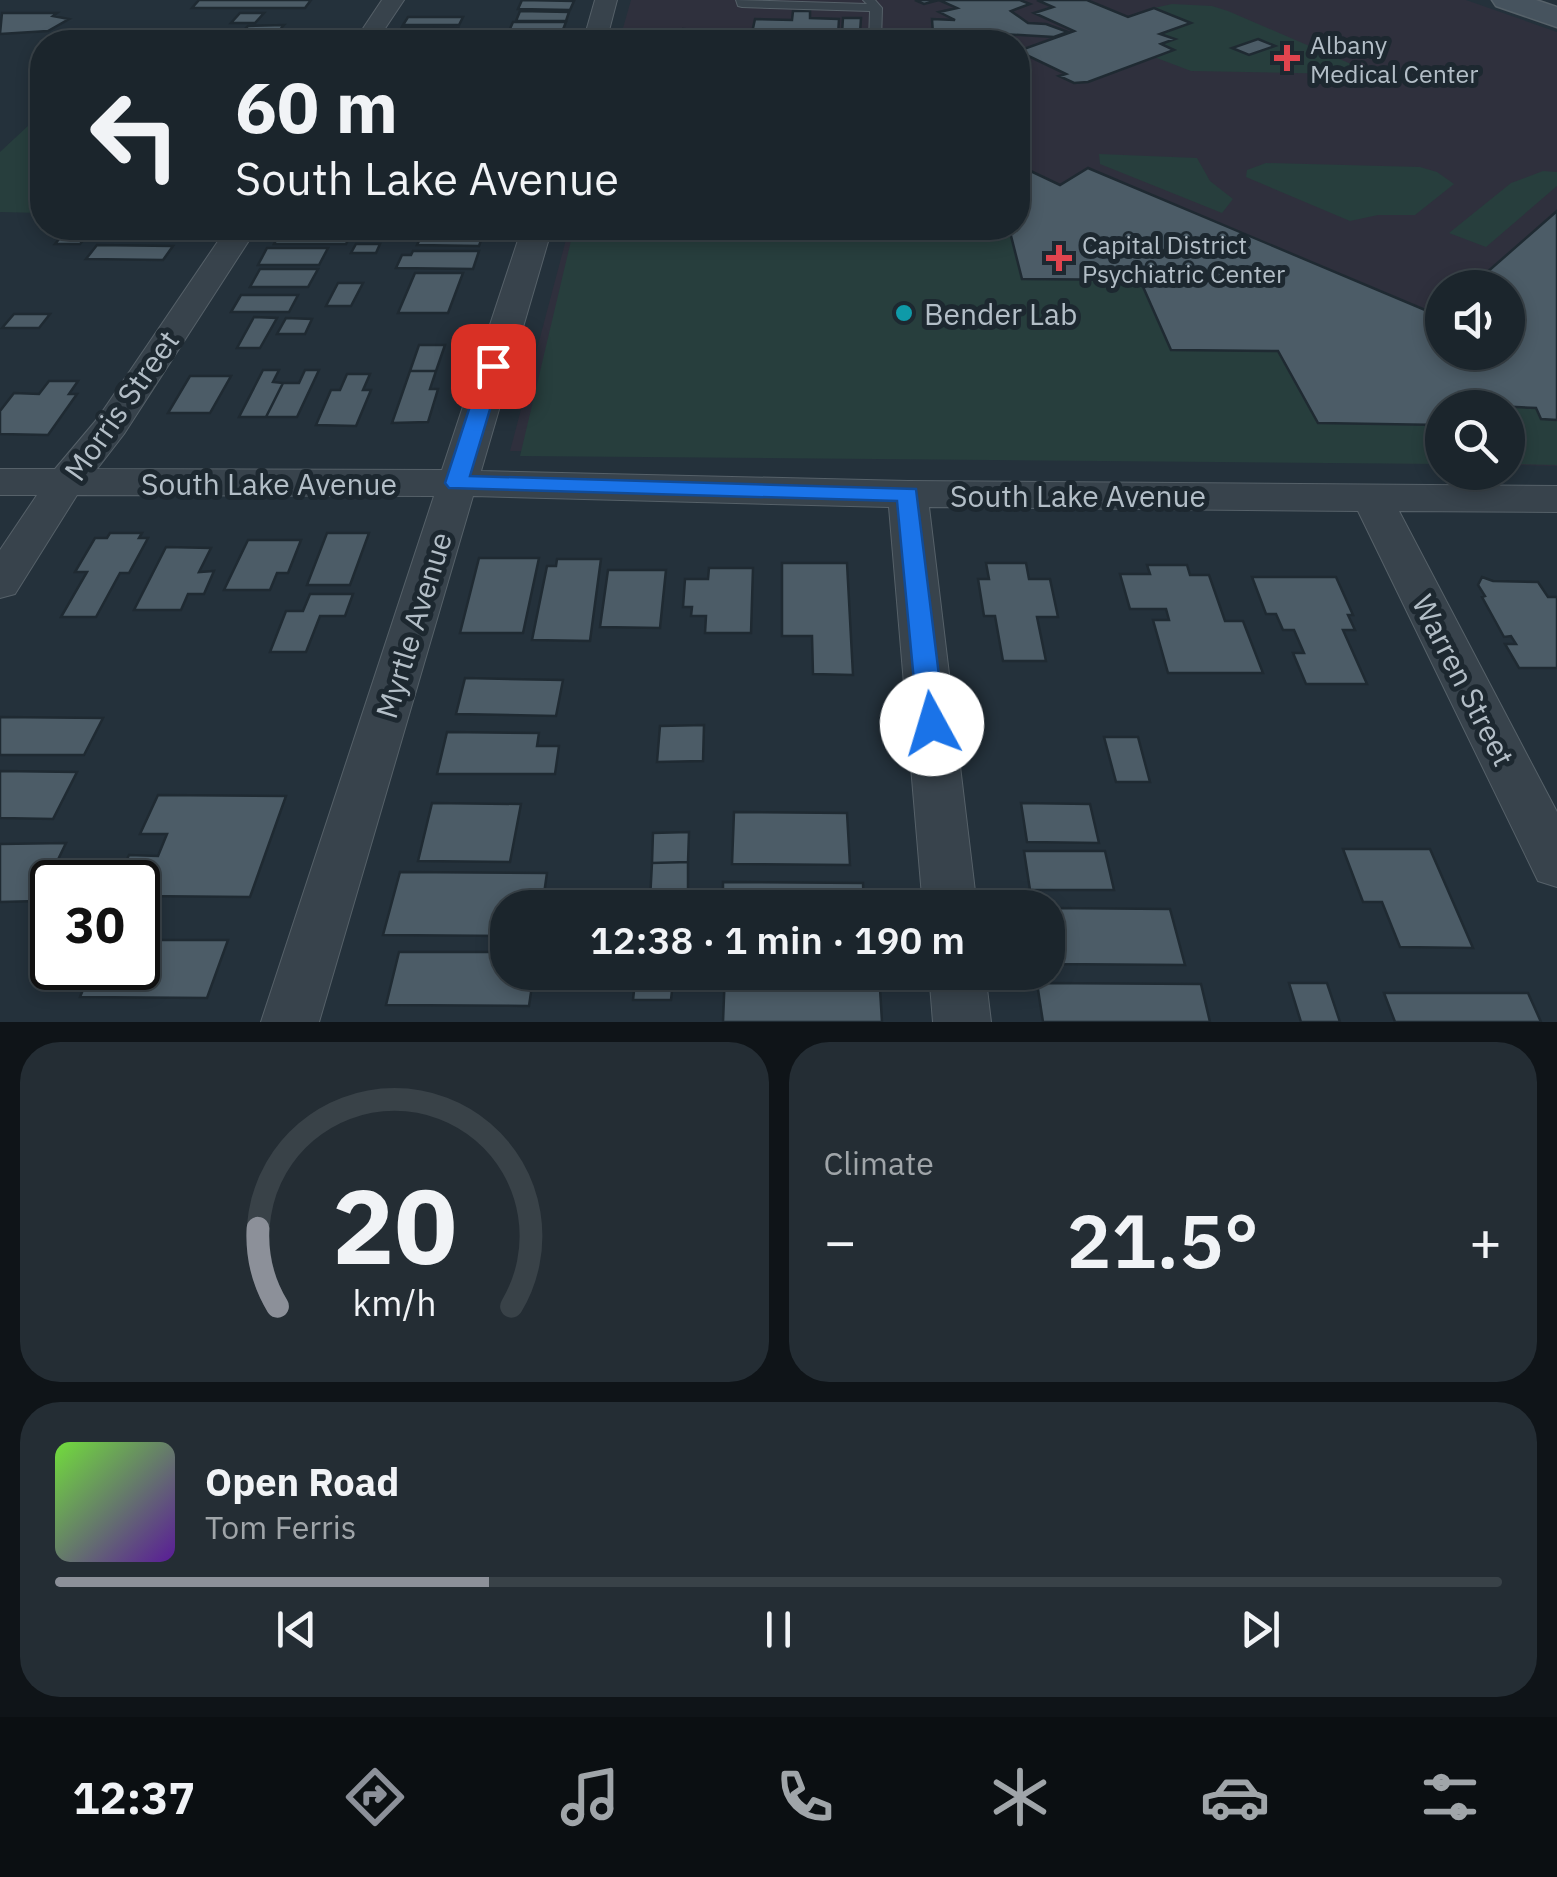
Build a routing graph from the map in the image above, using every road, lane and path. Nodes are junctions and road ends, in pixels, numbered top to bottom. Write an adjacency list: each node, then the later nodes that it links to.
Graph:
1 (392, 0): 7 (street)
2 (606, 0): 8 (street)
3 (742, 0): 5 (lane)
4 (1507, 0): 6 (street)
5 (873, 4): 9 (lane)
6 (1554, 14)
7 (372, 30)
8 (597, 30)
9 (874, 30)
10 (234, 240): 14 (street, Morris Street)
11 (533, 240): 13 (street, Myrtle Avenue)
12 (0, 482): 14 (street, South Lake Avenue)
13 (456, 483): 14 (street, South Lake Avenue); 15 (street, South Lake Avenue); 22 (street, Myrtle Avenue)
14 (65, 484): 18 (street, Morris Street)
15 (908, 494): 16 (street, South Lake Avenue); 20 (street)
16 (1371, 496): 17 (street, South Lake Avenue); 19 (street, Warren Street)
17 (1557, 498)
18 (0, 583)
19 (1557, 864)
20 (948, 890)
21 (959, 990): 23 (street)
22 (290, 1022)
23 (962, 1022)

